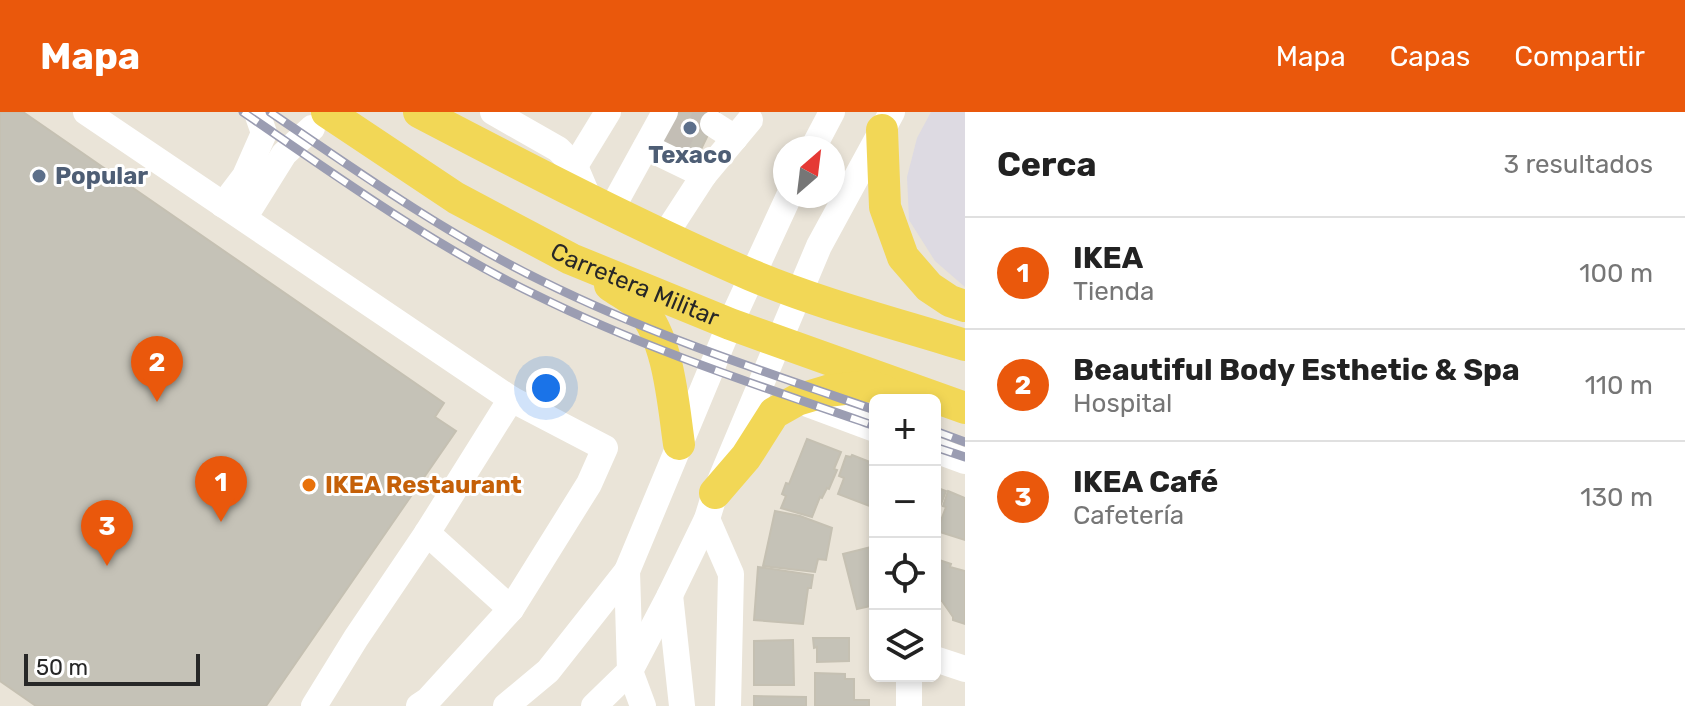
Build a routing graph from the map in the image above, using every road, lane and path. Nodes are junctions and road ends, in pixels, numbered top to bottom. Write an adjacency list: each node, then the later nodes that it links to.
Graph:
1 (86, 112): 17 (street)
2 (419, 112): 15 (main road)
3 (493, 112): 13 (street)
4 (608, 112): 13 (street)
5 (832, 112): 11 (street)
6 (256, 113): 9 (street); 17 (street)
7 (658, 119): 12 (street)
8 (887, 121): 21 (street); 22 (main road)
9 (329, 122): 17 (street); 19 (main road, Carretera Militar)
10 (733, 130): 14 (street)
11 (819, 136)
12 (646, 147): 14 (street); 15 (street)
13 (575, 166): 15 (street)
14 (704, 175): 18 (street)
15 (600, 204): 18 (main road)
16 (784, 208): 20 (street)
17 (234, 212): 27 (street)
18 (665, 235): 20 (main road)
19 (571, 259): 23 (main road, Carretera Militar); 33 (main road)
20 (753, 276): 21 (main road); 23 (street)
21 (798, 293): 24 (street); 25 (main road)
22 (965, 306)
23 (732, 322): 24 (main road, Carretera Militar); 33 (street)
24 (779, 341): 29 (main road, Carretera Militar); 36 (street)
25 (965, 345)
26 (894, 394): 28 (main road)
27 (511, 399): 37 (street); 40 (street)
28 (797, 400): 32 (street); 36 (main road)
29 (965, 408)
30 (941, 410): 31 (main road)
31 (965, 417)
32 (869, 427)
33 (679, 444): 38 (street)
34 (941, 452): 35 (street)
35 (965, 461)
36 (711, 506): 39 (street); 51 (street)
37 (427, 533): 40 (street); 45 (street)
38 (627, 571): 43 (street); 47 (street)
39 (670, 595): 43 (street); 50 (street)
40 (511, 609): 46 (street)
41 (941, 661): 42 (street)
42 (965, 669)
43 (630, 671): 48 (street); 49 (street)
44 (909, 682): 52 (street)
45 (324, 702)
46 (419, 706)
47 (506, 706)
48 (594, 706)
49 (643, 706)
50 (682, 706)
51 (728, 706)
52 (909, 706)

